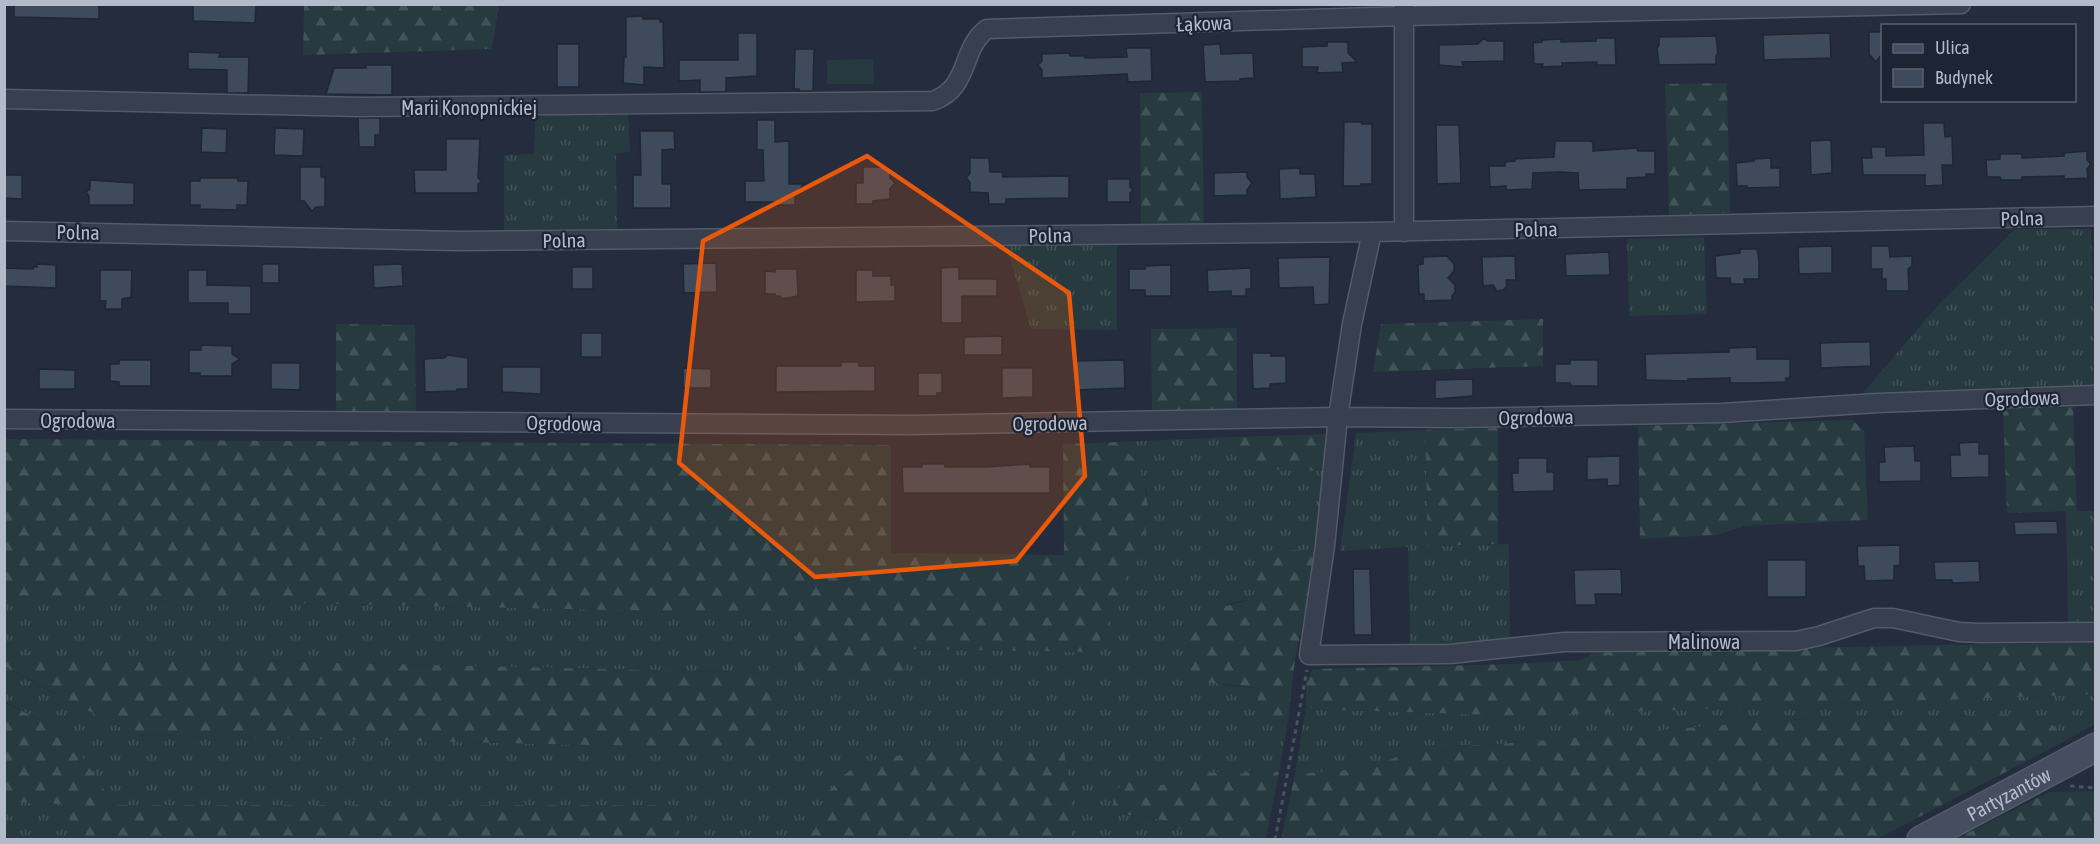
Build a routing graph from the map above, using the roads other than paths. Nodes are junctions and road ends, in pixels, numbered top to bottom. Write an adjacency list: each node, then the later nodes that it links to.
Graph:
1 (1961, 4): 2 (street, Łąkowa)
2 (1404, 10): 4 (street, Łąkowa); 8 (street)
3 (4, 99): 4 (street, Marii Konopnickiej)
4 (933, 101)
5 (2096, 216): 8 (street, Polna)
6 (4, 231): 7 (street, Polna)
7 (1372, 232): 8 (street, Polna); 10 (street)
8 (1404, 232)
9 (2096, 395): 10 (street, Ogrodowa)
10 (1338, 417): 11 (street, Ogrodowa); 12 (street, Malinowa)
11 (4, 419)
12 (2096, 632)
13 (2096, 747): 14 (street, Partyzantów)
14 (1921, 840)

